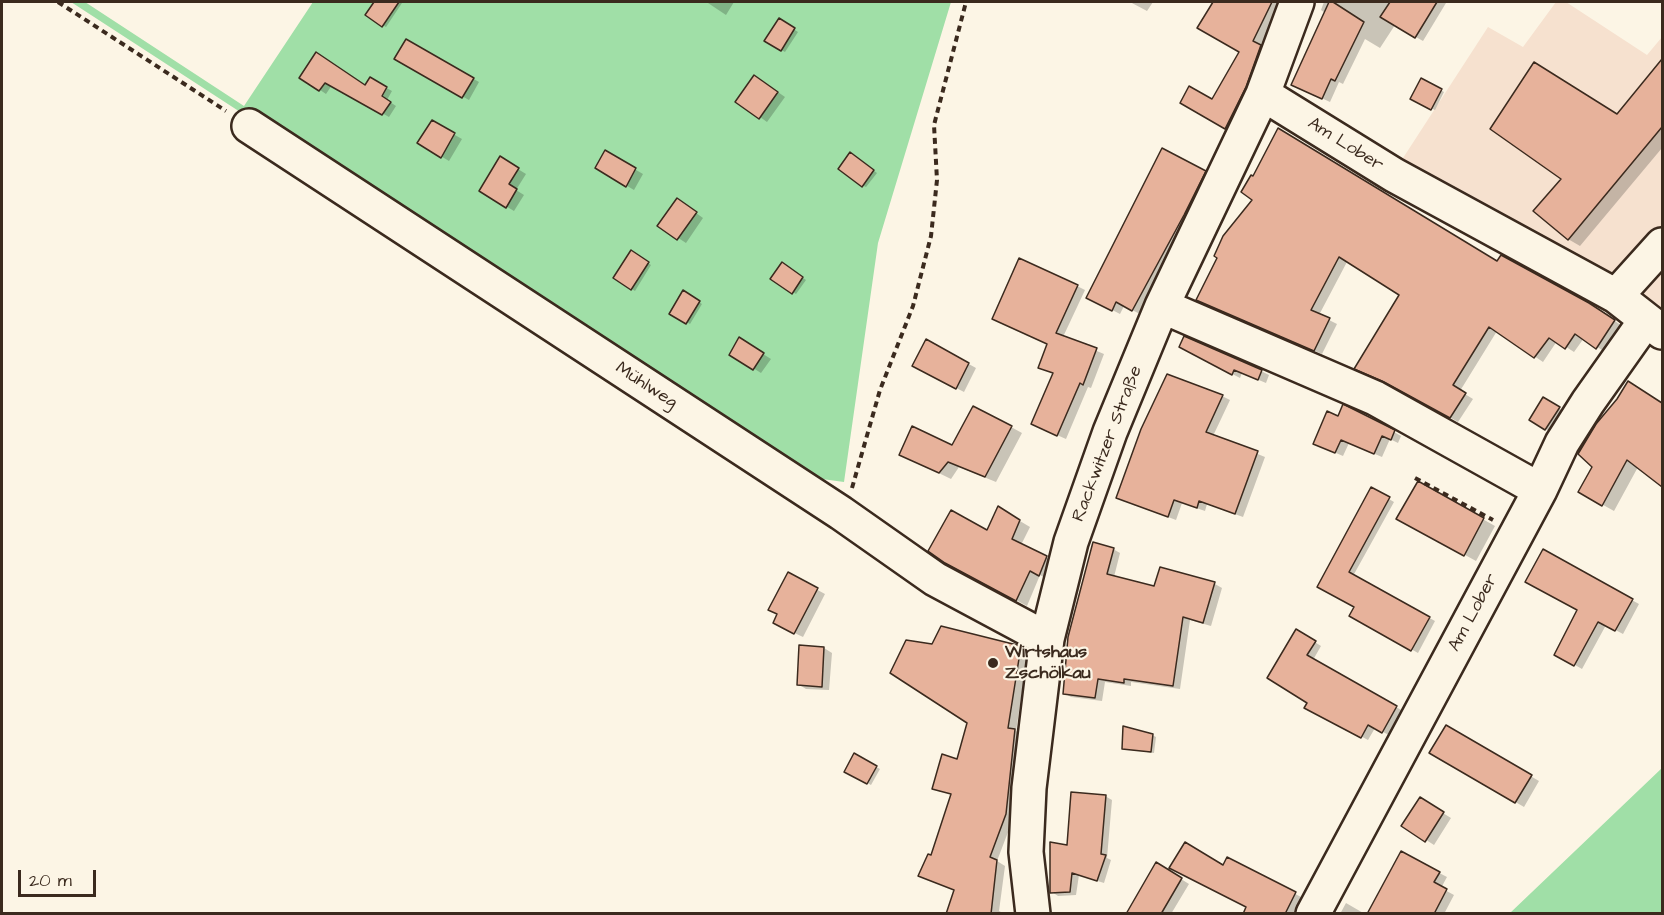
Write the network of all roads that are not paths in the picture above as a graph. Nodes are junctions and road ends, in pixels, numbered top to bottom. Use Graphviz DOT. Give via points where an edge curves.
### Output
graph roads {
  1 [pos="1297,2"];
  2 [pos="1263,94"];
  3 [pos="249,126"];
  4 [pos="1662,245"];
  5 [pos="1616,296"];
  6 [pos="1162,306"];
  7 [pos="1654,326"];
  8 [pos="1540,490"];
  9 [pos="1047,639"];
  10 [pos="1033,914"];
  11 [pos="1313,914"];
  1 -- 2 [label="street, Rackwitzer Straße"];
  2 -- 5 [label="street, Am Lober" via="1394,175"];
  2 -- 6 [label="street, Rackwitzer Straße"];
  3 -- 9 [label="street, Mühlweg" via="841,513 935,579"];
  4 -- 5 [label="street"];
  5 -- 7 [label="street, Am Lober"];
  6 -- 8 [label="street" via="1375,398"];
  6 -- 9 [label="street, Rackwitzer Straße" via="1110,432 1071,542"];
  7 -- 8 [label="street, Am Lober" via="1588,402 1562,443"];
  8 -- 11 [label="street, Am Lober"];
  9 -- 10 [label="street, Rackwitzer Straße" via="1029,788 1026,852"];
}
